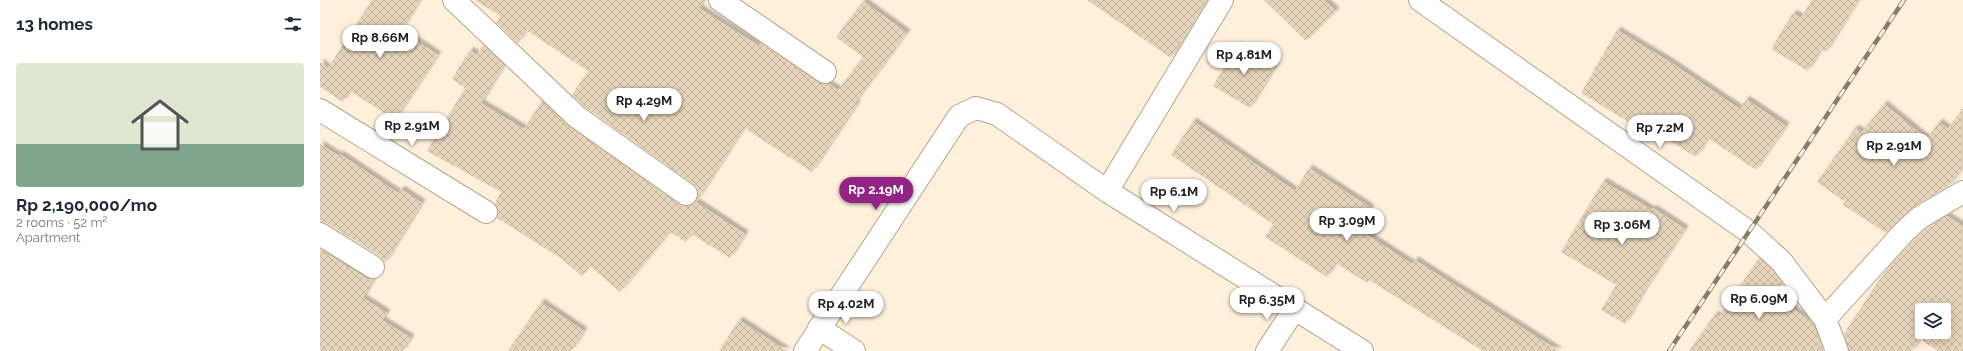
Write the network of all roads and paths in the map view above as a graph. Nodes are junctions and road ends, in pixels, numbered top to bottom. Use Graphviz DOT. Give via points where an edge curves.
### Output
graph roads {
  1 [pos="454,0"];
  2 [pos="720,0"];
  3 [pos="1222,0"];
  4 [pos="1420,0"];
  5 [pos="825,72"];
  6 [pos="320,110"];
  7 [pos="1107,191"];
  8 [pos="1963,192"];
  9 [pos="686,194"];
  10 [pos="486,212"];
  11 [pos="320,234"];
  12 [pos="372,267"];
  13 [pos="1294,310"];
  14 [pos="1825,320"];
  15 [pos="819,328"];
  16 [pos="805,351"];
  17 [pos="854,351"];
  18 [pos="1267,351"];
  19 [pos="1362,351"];
  20 [pos="1837,351"];
  1 -- 9 [label="street" via="577,117"];
  2 -- 5 [label="street"];
  3 -- 7 [label="street"];
  4 -- 14 [label="street" via="1749,232 1781,261"];
  6 -- 10 [label="street"];
  7 -- 13 [label="street"];
  7 -- 15 [label="street" via="997,114 976,108 967,111 959,116"];
  8 -- 14 [label="street" via="1920,218 1904,232"];
  11 -- 12 [label="street"];
  13 -- 18 [label="street"];
  13 -- 19 [label="street"];
  14 -- 20 [label="street"];
  15 -- 16 [label="street"];
  15 -- 17 [label="street"];
}
